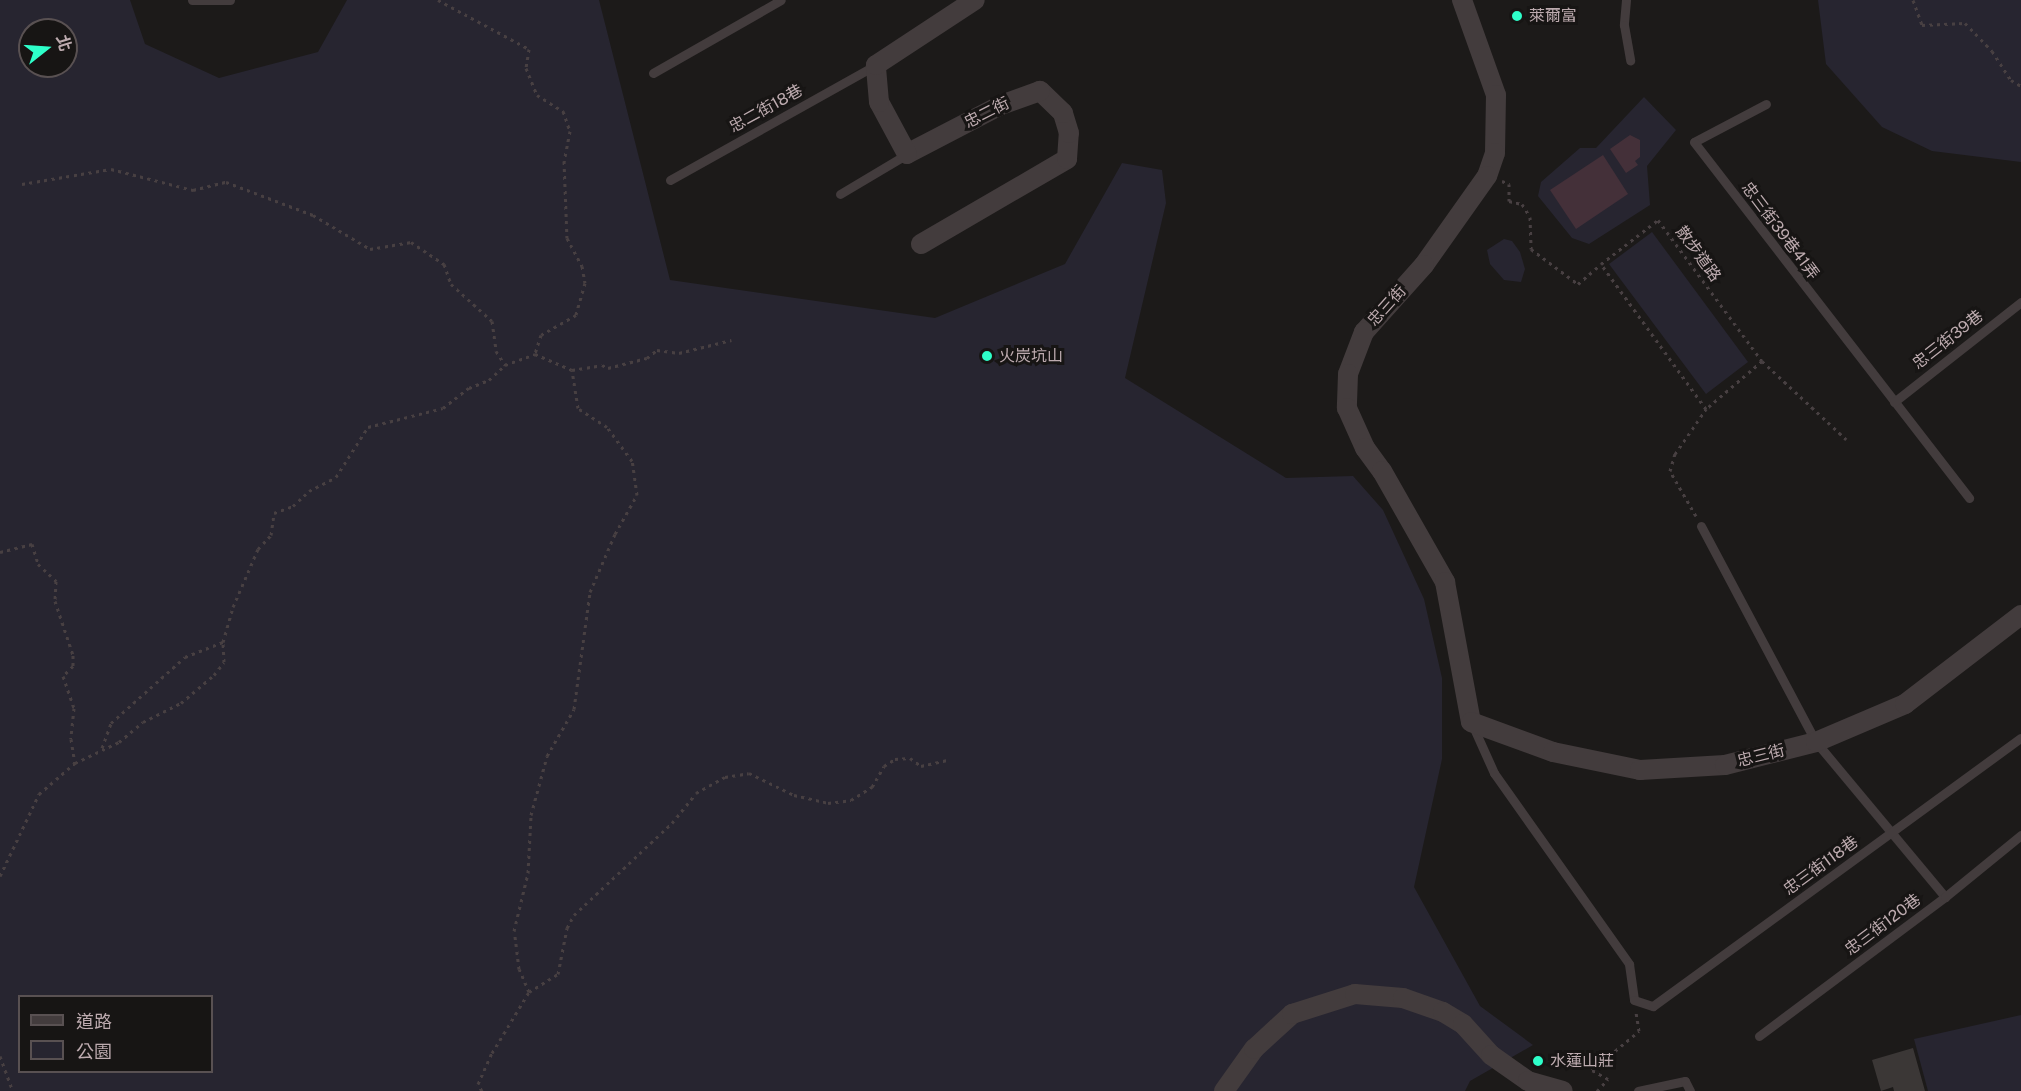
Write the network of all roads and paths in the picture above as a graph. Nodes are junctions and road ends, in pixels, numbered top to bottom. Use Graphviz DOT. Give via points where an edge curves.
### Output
graph roads {
  1 [pos="192,0"];
  2 [pos="230,0"];
  3 [pos="438,0"];
  4 [pos="781,0"];
  5 [pos="975,0"];
  6 [pos="1462,0"];
  7 [pos="1626,0"];
  8 [pos="1913,0"];
  9 [pos="1630,60"];
  10 [pos="876,65"];
  11 [pos="653,73"];
  12 [pos="2021,86"];
  13 [pos="1766,104"];
  14 [pos="907,154"];
  15 [pos="1487,176"];
  16 [pos="670,180"];
  17 [pos="22,184"];
  18 [pos="840,194"];
  19 [pos="921,244"];
  20 [pos="1601,264"];
  21 [pos="2021,302"];
  22 [pos="730,340"];
  23 [pos="535,354"];
  24 [pos="1762,362"];
  25 [pos="505,365"];
  26 [pos="572,370"];
  27 [pos="1894,402"];
  28 [pos="1706,409"];
  29 [pos="1846,439"];
  30 [pos="1969,498"];
  31 [pos="1701,526"];
  32 [pos="0,552"];
  33 [pos="2021,615"];
  34 [pos="223,642"];
  35 [pos="1471,722"];
  36 [pos="2021,738"];
  37 [pos="1816,742"];
  38 [pos="102,748"];
  39 [pos="947,760"];
  40 [pos="75,763"];
  41 [pos="1893,833"];
  42 [pos="2021,835"];
  43 [pos="0,876"];
  44 [pos="1945,897"];
  45 [pos="529,992"];
  46 [pos="1634,1000"];
  47 [pos="1759,1036"];
  48 [pos="0,1056"];
  49 [pos="1526,1086"];
  50 [pos="13,1091"];
  51 [pos="482,1091"];
  52 [pos="1224,1091"];
  53 [pos="1563,1091"];
  54 [pos="1597,1091"];
  55 [pos="1638,1091"];
  56 [pos="1690,1091"];
  1 -- 2 [label="lane"];
  3 -- 23 [label="path" via="529,49 526,68 537,95 563,111 570,131 564,161 567,238 582,266 585,283 576,315 541,334"];
  4 -- 11 [label="lane"];
  5 -- 10 [label="street"];
  6 -- 15 [label="street, 忠三街" via="1496,95 1498,135"];
  7 -- 9 [label="lane" via="1624,25"];
  8 -- 12 [label="path" via="1922,25 1965,23 1992,51 2011,80"];
  10 -- 14 [label="street" via="879,102"];
  10 -- 16 [label="lane, 忠二街18巷"];
  13 -- 27 [label="lane, 忠三街39巷41弄" via="1694,142"];
  14 -- 18 [label="lane"];
  14 -- 19 [label="street, 忠二街" via="1030,92 1040,91 1051,99 1063,114 1069,133 1066,159"];
  15 -- 20 [label="path, 散步道路" via="1509,184 1509,201 1522,204 1530,217 1531,249 1578,284"];
  15 -- 35 [label="street, 忠三街" via="1424,265 1364,332 1348,374 1347,397 1347,408 1365,448 1445,582"];
  17 -- 25 [label="path" via="111,169 193,190 226,182 313,215 370,249 411,242 444,264 452,284 492,321 496,351"];
  20 -- 24 [label="path, 散步道路" via="1658,220"];
  20 -- 28 [label="path"];
  21 -- 27 [label="lane, 忠三街39巷"];
  22 -- 26 [label="path" via="679,353 657,351 647,358 608,368 602,365"];
  23 -- 25 [label="path"];
  23 -- 26 [label="path"];
  24 -- 28 [label="path"];
  24 -- 29 [label="path, 散步道路"];
  25 -- 34 [label="path" via="489,380 469,388 443,408 368,427 336,477 309,491 293,506 274,513 271,535 258,549"];
  26 -- 45 [label="path" via="578,408 607,427 632,461 637,495 590,592 574,709 547,756 531,815 528,873 514,931 519,969"];
  27 -- 30 [label="lane"];
  28 -- 31 [label="path" via="1675,454 1670,471"];
  31 -- 37 [label="lane"];
  32 -- 40 [label="path" via="32,544 38,564 56,581 55,601 73,655 73,666 63,676 74,708"];
  33 -- 37 [label="street, 忠三街" via="1905,704"];
  34 -- 38 [label="path" via="185,657 111,723"];
  34 -- 38 [label="path" via="224,662 214,675 181,703 143,722 119,742"];
  35 -- 37 [label="street, 忠三街" via="1553,752 1640,770 1725,765"];
  35 -- 46 [label="lane, 忠三街" via="1494,773 1629,964"];
  36 -- 41 [label="lane, 忠三街118巷"];
  37 -- 41 [label="lane"];
  38 -- 40 [label="path"];
  39 -- 45 [label="path" via="921,766 910,758 894,759 884,766 872,787 851,800 828,803 794,795 749,773 724,777 696,793 672,823 574,915 567,928 558,974"];
  40 -- 43 [label="path" via="39,794"];
  41 -- 44 [label="lane"];
  41 -- 46 [label="lane, 忠三街118巷" via="1653,1006"];
  42 -- 44 [label="lane, 忠三街120巷"];
  44 -- 47 [label="lane, 忠三街120巷"];
  45 -- 51 [label="path" via="492,1053 478,1084"];
  46 -- 54 [label="path" via="1639,1031 1592,1070 1608,1079"];
  48 -- 50 [label="path"];
  49 -- 52 [label="street" via="1463,1024 1443,1012 1403,998 1355,994 1292,1014 1254,1049"];
  49 -- 53 [label="street"];
  55 -- 56 [label="lane" via="1685,1081"];
}
